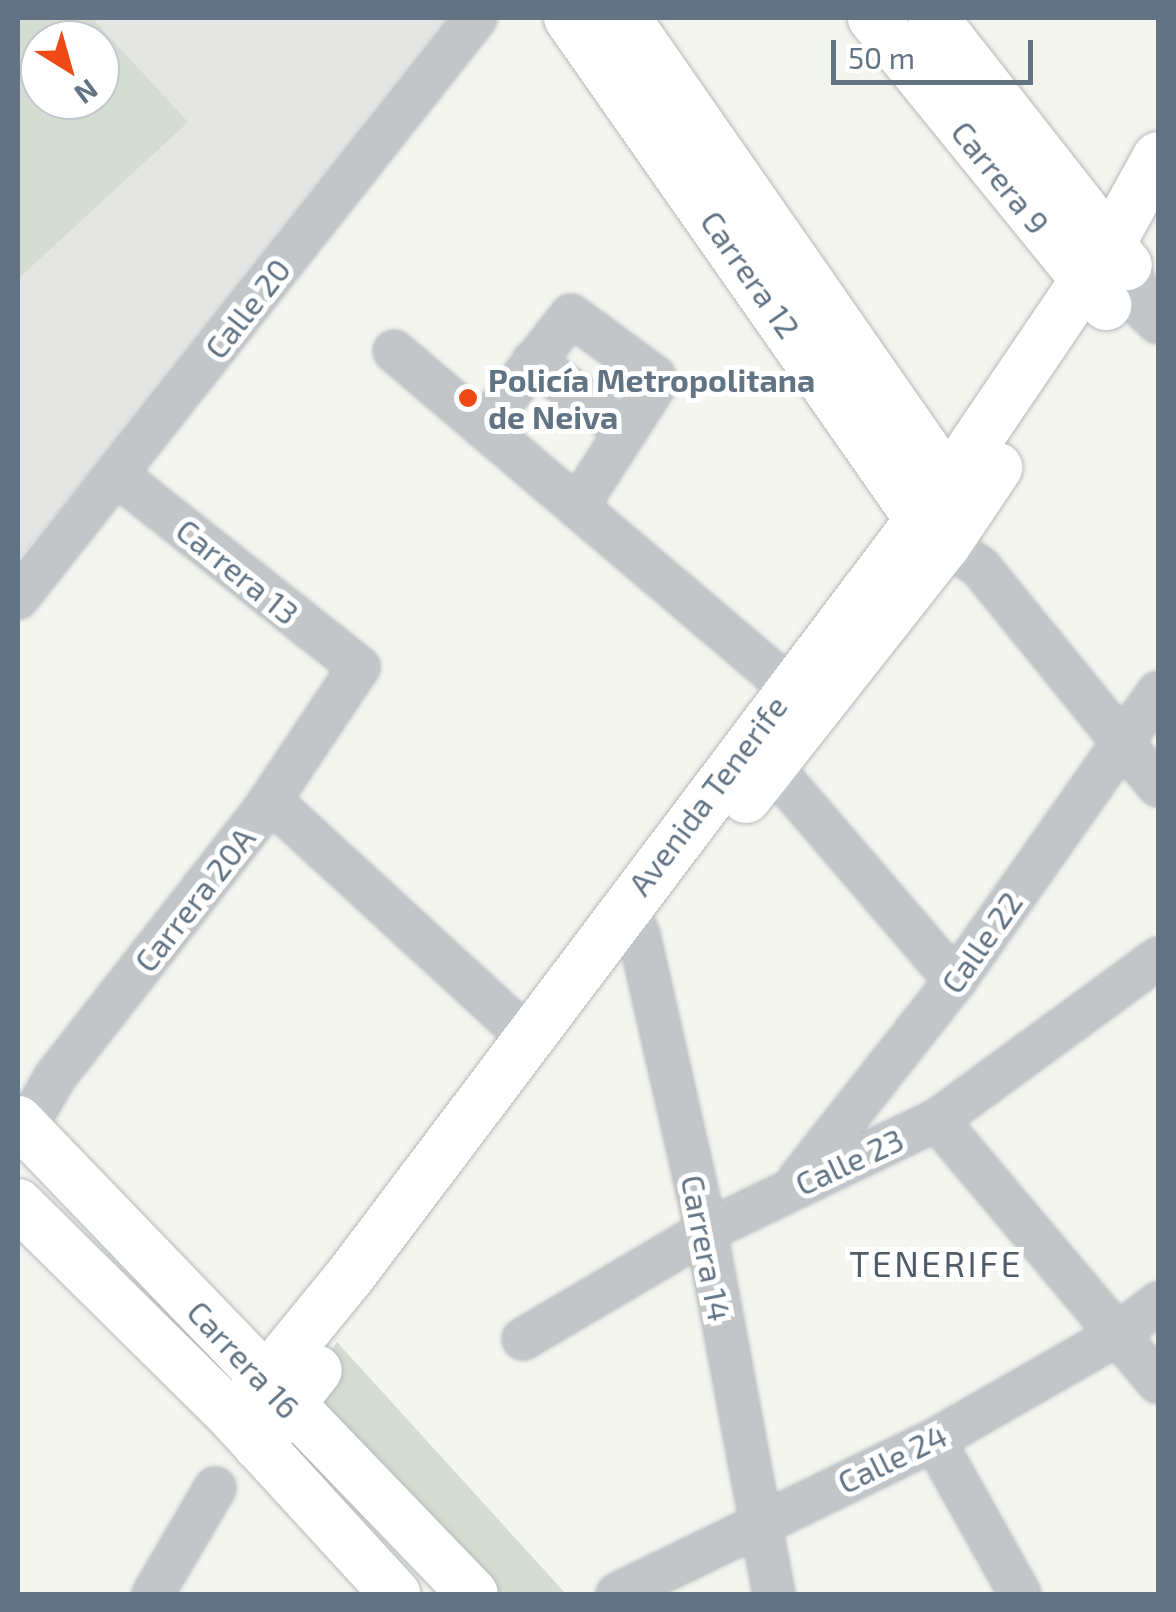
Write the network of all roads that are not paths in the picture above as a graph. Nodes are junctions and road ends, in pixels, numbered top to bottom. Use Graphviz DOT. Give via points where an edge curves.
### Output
graph roads {
  1 [pos="476,18"];
  2 [pos="569,18"];
  3 [pos="625,18"];
  4 [pos="873,18"];
  5 [pos="932,18"];
  6 [pos="1158,156"];
  7 [pos="1158,222"];
  8 [pos="1122,289"];
  9 [pos="394,351"];
  10 [pos="533,361"];
  11 [pos="483,427"];
  12 [pos="624,430"];
  13 [pos="118,475"];
  14 [pos="577,507"];
  15 [pos="953,524"];
  16 [pos="18,598"];
  17 [pos="360,668"];
  18 [pos="788,686"];
  19 [pos="1158,692"];
  20 [pos="1120,740"];
  21 [pos="771,766"];
  22 [pos="1158,786"];
  23 [pos="270,800"];
  24 [pos="633,920"];
  25 [pos="1158,958"];
  26 [pos="956,980"];
  27 [pos="527,1036"];
  28 [pos="937,1120"];
  29 [pos="21,1125"];
  30 [pos="795,1185"];
  31 [pos="18,1204"];
  32 [pos="706,1232"];
  33 [pos="1158,1304"];
  34 [pos="1114,1337"];
  35 [pos="524,1339"];
  36 [pos="1158,1382"];
  37 [pos="262,1413"];
  38 [pos="934,1440"];
  39 [pos="215,1488"];
  40 [pos="758,1520"];
  41 [pos="154,1594"];
  42 [pos="395,1594"];
  43 [pos="472,1594"];
  44 [pos="616,1594"];
  45 [pos="774,1594"];
  46 [pos="1020,1594"];
  1 -- 13 [label="street, Calle 20"];
  2 -- 15 [label="main road, Carrera 12"];
  3 -- 15 [label="main road, Carrera 12"];
  4 -- 8 [label="main road, Carrera 9"];
  5 -- 8 [label="main road, Carrera 9"];
  6 -- 8 [label="main road, Avenida Tenerife"];
  7 -- 8 [label="main road, Avenida Tenerife"];
  8 -- 15 [label="main road, Avenida Tenerife"];
  9 -- 11 [label="street"];
  10 -- 11 [label="street"];
  10 -- 12 [label="street"];
  10 -- 12 [label="street" via="560,324 572,315 585,320 654,377 655,386"];
  11 -- 14 [label="street"];
  12 -- 14 [label="street"];
  13 -- 16 [label="street, Calle 20"];
  13 -- 17 [label="street, Carrera 13"];
  14 -- 18 [label="street"];
  15 -- 18 [label="main road, Avenida Tenerife"];
  15 -- 20 [label="street, Carrera 12"];
  15 -- 21 [label="main road, Avenida Tenerife"];
  17 -- 23 [label="street, Carrera 20A"];
  18 -- 24 [label="main road, Avenida Tenerife"];
  19 -- 20 [label="street, Calle 22"];
  20 -- 22 [label="street, Carrera 12"];
  20 -- 26 [label="street, Calle 22"];
  21 -- 24 [label="main road, Avenida Tenerife"];
  21 -- 26 [label="street"];
  23 -- 27 [label="street"];
  23 -- 29 [label="street, Carrera 20A"];
  24 -- 27 [label="main road, Avenida Tenerife"];
  24 -- 32 [label="street, Carrera 14"];
  24 -- 37 [label="main road, Avenida Tenerife"];
  25 -- 28 [label="street, Calle 23"];
  26 -- 30 [label="street, Calle 22"];
  27 -- 37 [label="main road, Avenida Tenerife"];
  28 -- 30 [label="street, Calle 23"];
  28 -- 34 [label="street"];
  29 -- 37 [label="main road, Carrera 16"];
  30 -- 32 [label="street, Calle 23"];
  31 -- 37 [label="main road, Carrera 16"];
  32 -- 35 [label="street, Calle 23"];
  32 -- 40 [label="street, Carrera 14"];
  33 -- 34 [label="street, Calle 24"];
  34 -- 36 [label="street"];
  34 -- 38 [label="street, Calle 24"];
  37 -- 42 [label="main road, Carrera 16"];
  37 -- 43 [label="main road, Carrera 16"];
  38 -- 40 [label="street, Calle 24"];
  38 -- 46 [label="street"];
  39 -- 41 [label="street"];
  40 -- 44 [label="street, Calle 24"];
  40 -- 45 [label="street, Carrera 14"];
}
